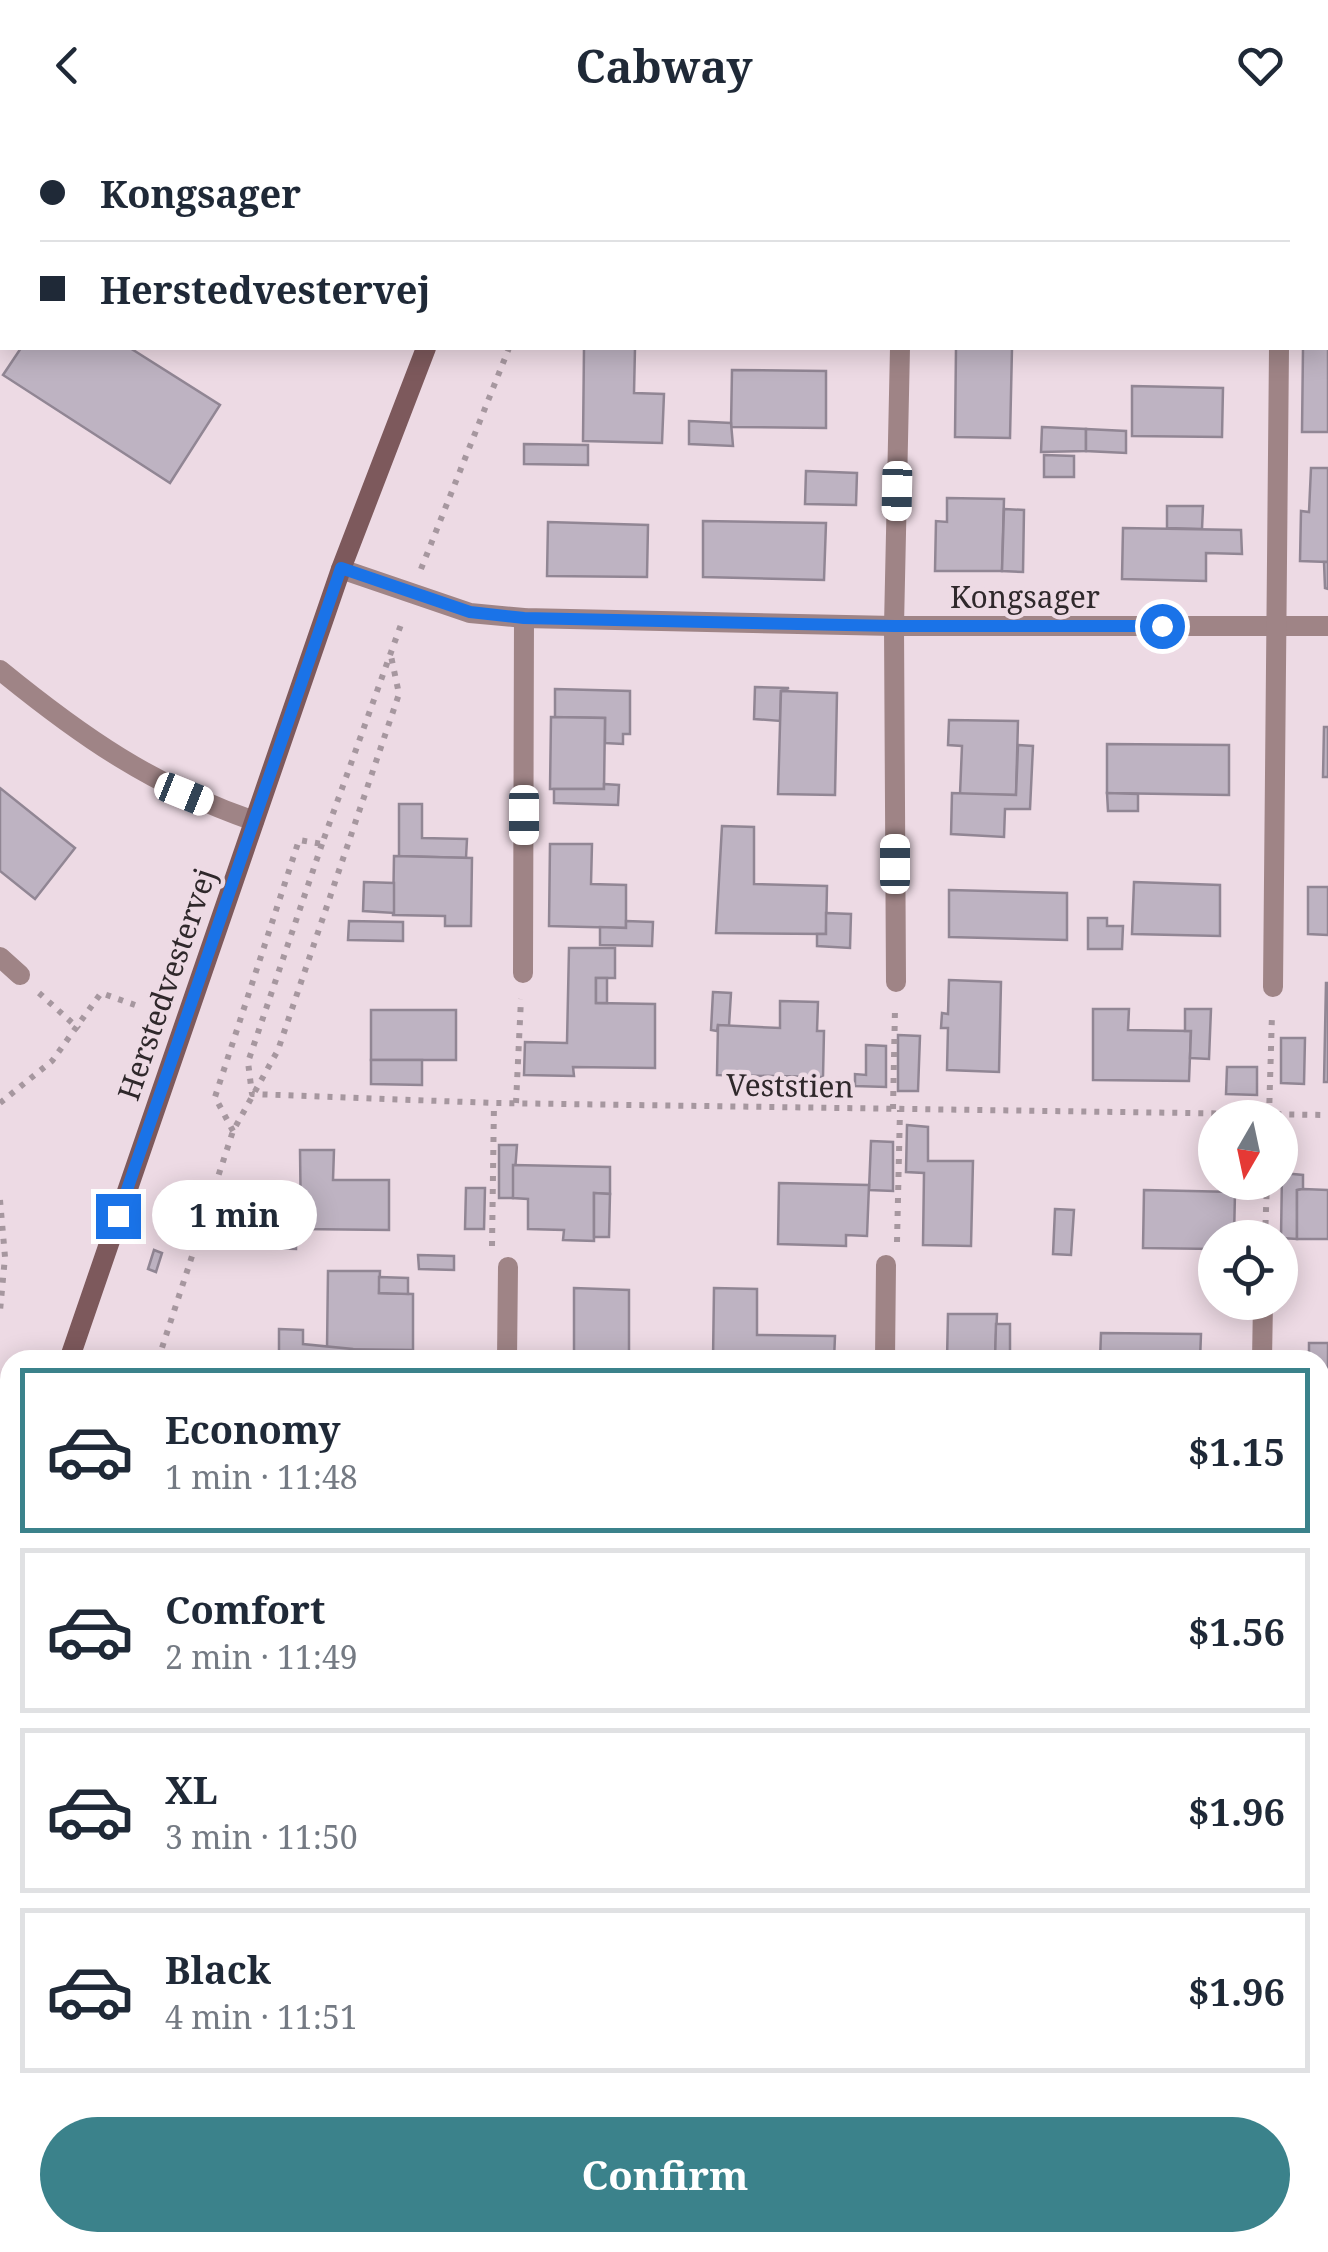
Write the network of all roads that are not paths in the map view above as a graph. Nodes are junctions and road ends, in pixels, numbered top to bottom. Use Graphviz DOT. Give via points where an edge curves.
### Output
graph roads {
  1 [pos="425,350"];
  2 [pos="900,350"];
  3 [pos="1279,350"];
  4 [pos="341,568"];
  5 [pos="524,618"];
  6 [pos="894,626"];
  7 [pos="1276,626"];
  8 [pos="1328,626"];
  9 [pos="0,670"];
  10 [pos="254,821"];
  11 [pos="0,957"];
  12 [pos="523,972"];
  13 [pos="20,974"];
  14 [pos="896,982"];
  15 [pos="1273,987"];
  16 [pos="886,1265"];
  17 [pos="508,1267"];
  18 [pos="1263,1320"];
  19 [pos="72,1350"];
  20 [pos="507,1350"];
  21 [pos="885,1350"];
  22 [pos="1262,1350"];
  1 -- 4 [label="street, Herstedvestervej"];
  2 -- 6 [label="street"];
  3 -- 7 [label="street"];
  4 -- 5 [label="street, Kongsager" via="470,612"];
  4 -- 10 [label="street, Herstedvestervej"];
  5 -- 6 [label="street, Kongsager"];
  5 -- 12 [label="street"];
  6 -- 7 [label="street, Kongsager"];
  6 -- 14 [label="street"];
  7 -- 8 [label="street, Kongsager"];
  7 -- 15 [label="street"];
  9 -- 10 [label="street" via="148,778"];
  10 -- 19 [label="street, Herstedvestervej"];
  11 -- 13 [label="street"];
  16 -- 21 [label="street"];
  17 -- 20 [label="street"];
  18 -- 22 [label="street"];
}
